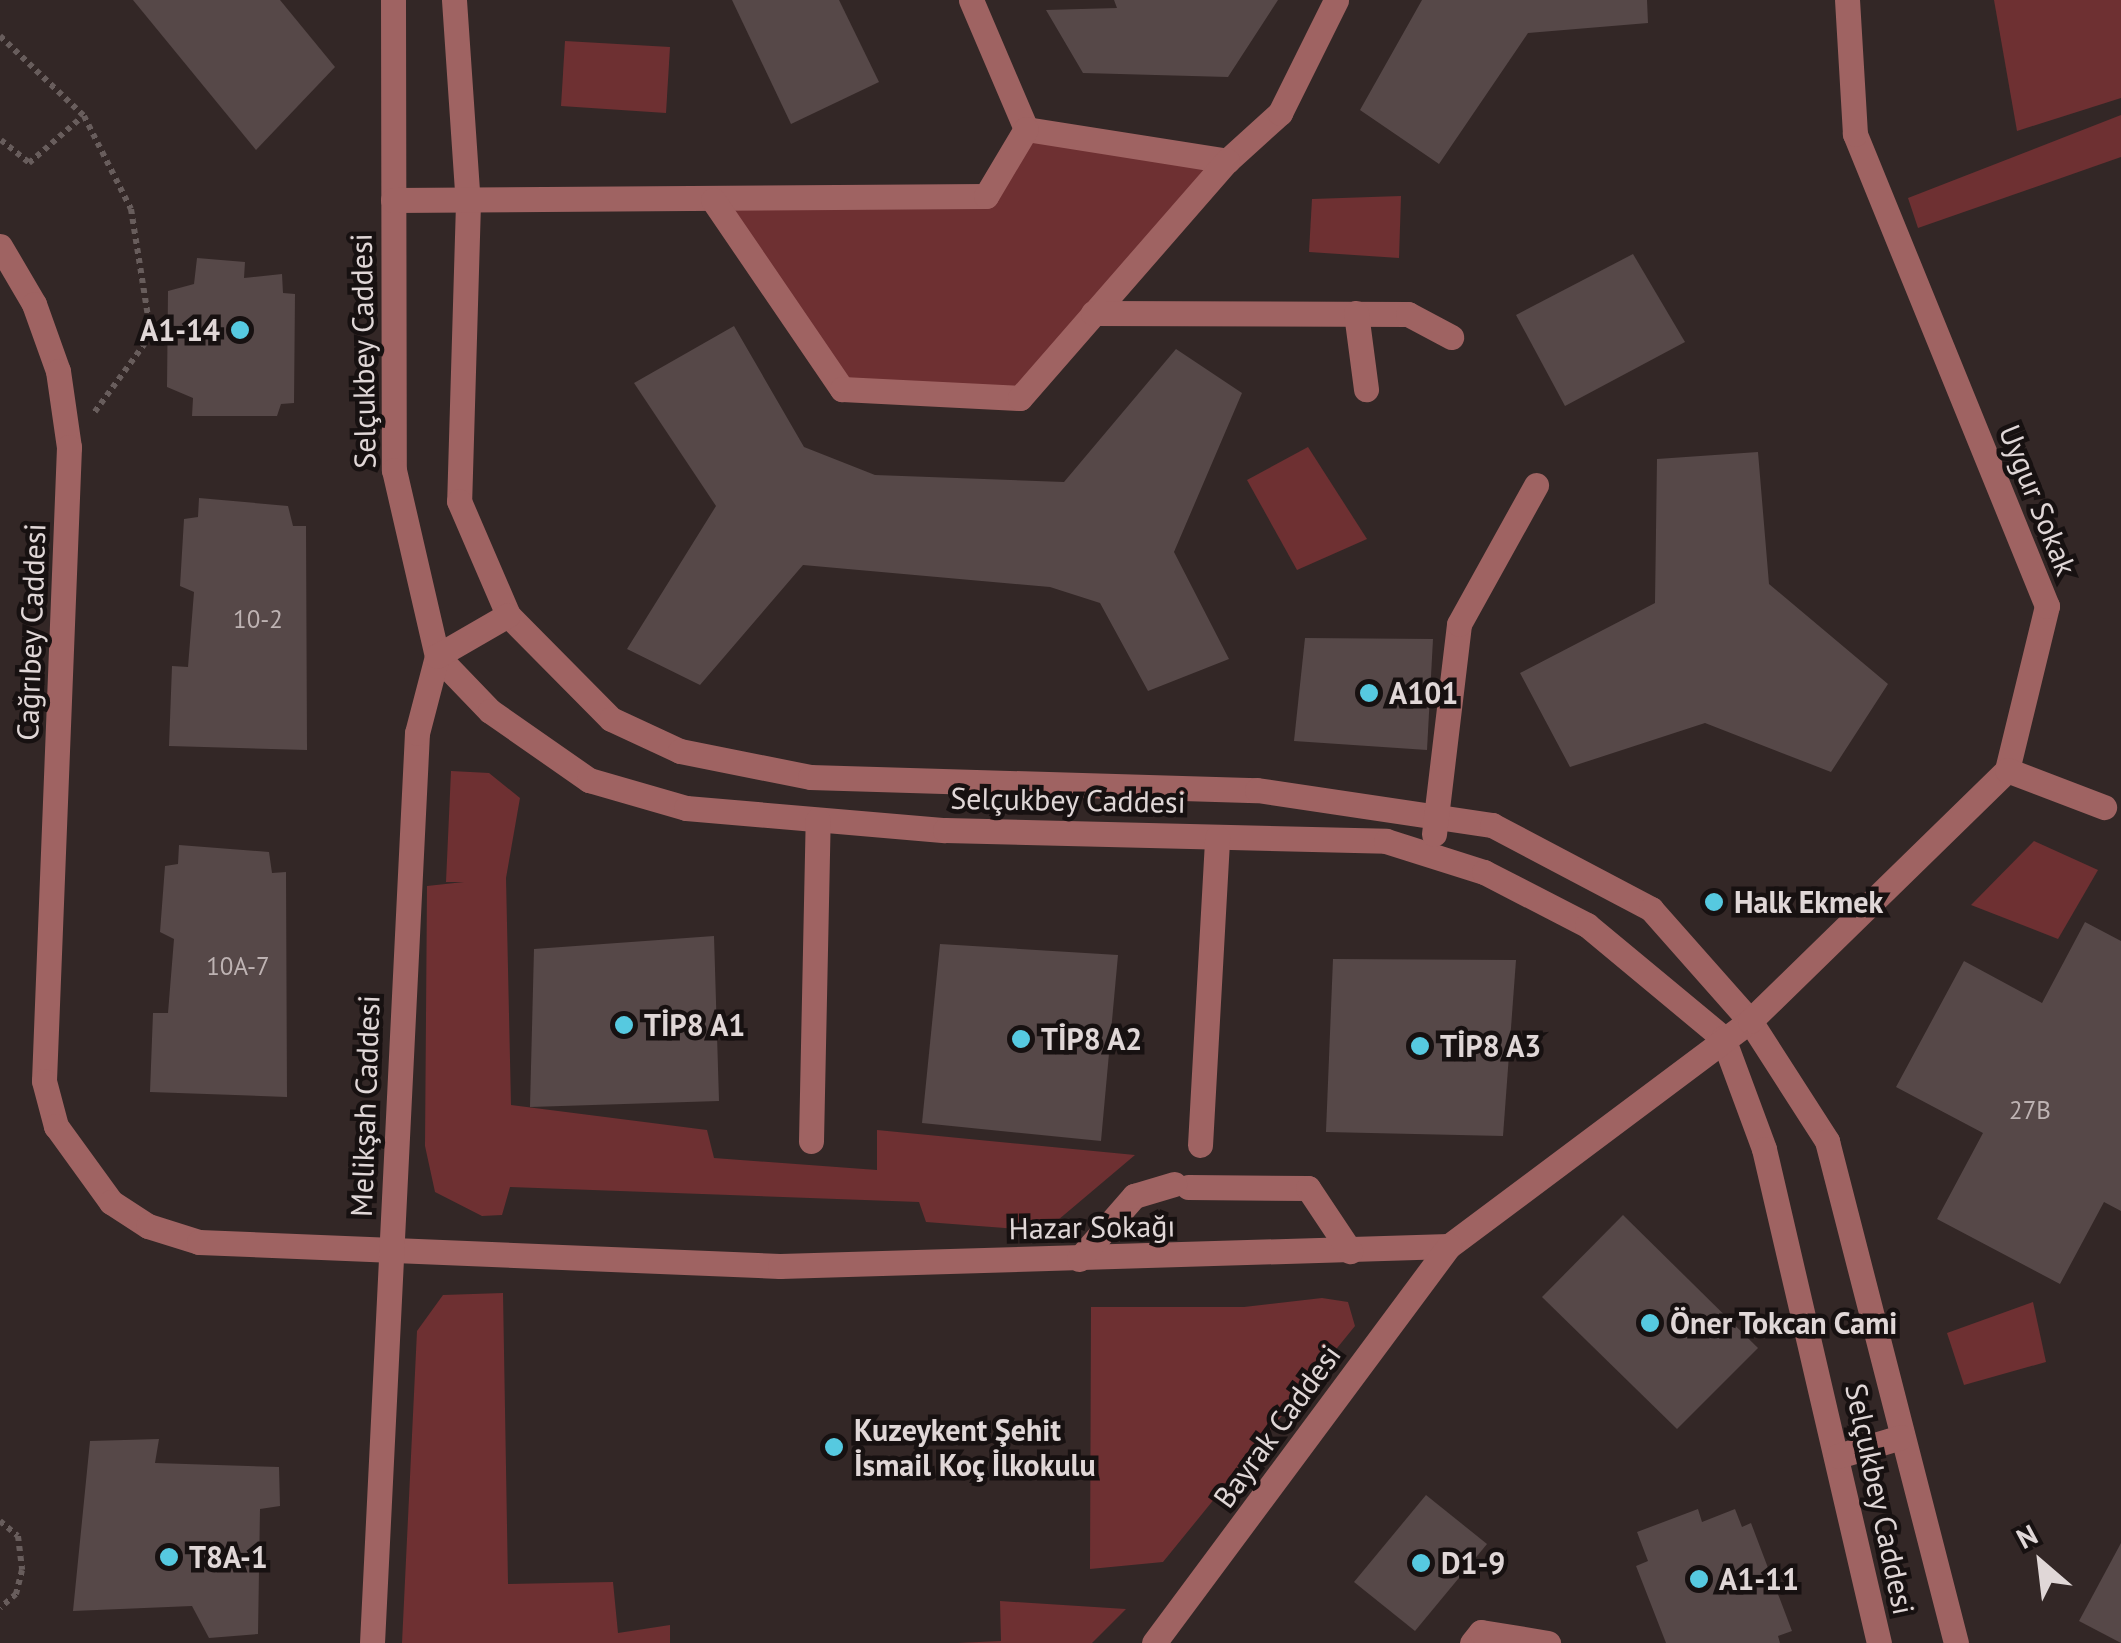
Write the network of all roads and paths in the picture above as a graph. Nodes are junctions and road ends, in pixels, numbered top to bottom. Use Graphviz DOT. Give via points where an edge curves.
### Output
graph roads {
  1 [pos="393,0"];
  2 [pos="454,0"];
  3 [pos="972,0"];
  4 [pos="1336,0"];
  5 [pos="1847,0"];
  6 [pos="0,36"];
  7 [pos="84,116"];
  8 [pos="1026,130"];
  9 [pos="1,140"];
  10 [pos="1227,160"];
  11 [pos="394,200"];
  12 [pos="713,200"];
  13 [pos="468,203"];
  14 [pos="0,246"];
  15 [pos="1093,313"];
  16 [pos="1356,313"];
  17 [pos="1451,338"];
  18 [pos="1366,389"];
  19 [pos="69,447"];
  20 [pos="1536,485"];
  21 [pos="508,615"];
  22 [pos="438,656"];
  23 [pos="2007,770"];
  24 [pos="2104,808"];
  25 [pos="1436,816"];
  26 [pos="818,820"];
  27 [pos="1218,837"];
  28 [pos="1431,855"];
  29 [pos="1750,1021"];
  30 [pos="1723,1038"];
  31 [pos="811,1140"];
  32 [pos="1200,1145"];
  33 [pos="1450,1246"];
  34 [pos="1350,1251"];
  35 [pos="392,1252"];
  36 [pos="1079,1259"];
  37 [pos="1901,1437"];
  38 [pos="1838,1456"];
  39 [pos="0,1521"];
  40 [pos="0,1608"];
  41 [pos="1477,1637"];
  42 [pos="372,1643"];
  43 [pos="1154,1643"];
  44 [pos="1548,1643"];
  45 [pos="1879,1643"];
  46 [pos="1956,1643"];
  1 -- 11 [label="street, Selçukbey Caddesi"];
  2 -- 13 [label="street, Selçukbey Caddesi"];
  3 -- 8 [label="street"];
  4 -- 10 [label="street" via="1280,113"];
  5 -- 23 [label="street, Uygur Sokak" via="1855,134 2047,606"];
  6 -- 7 [label="path"];
  7 -- 9 [label="path" via="29,164"];
  7 -- 19 [label="path" via="131,210 151,336"];
  8 -- 10 [label="street"];
  8 -- 12 [label="street" via="986,196"];
  10 -- 15 [label="street"];
  11 -- 13 [label="street"];
  11 -- 22 [label="street, Selçukbey Caddesi" via="394,470"];
  12 -- 13 [label="street"];
  12 -- 15 [label="street" via="842,390 1020,398"];
  13 -- 21 [label="street, Selçukbey Caddesi" via="459,501"];
  14 -- 19 [label="street, Cağrıbey Caddesi" via="34,304 58,372"];
  15 -- 16 [label="street"];
  16 -- 17 [label="street" via="1408,314"];
  16 -- 18 [label="street"];
  19 -- 35 [label="street, Cağrıbey Caddesi" via="44,1034 44,1081 56,1126 84,1174 148,1226 199,1242"];
  20 -- 25 [label="street" via="1459,624"];
  21 -- 22 [label="street"];
  21 -- 25 [label="street, Selçukbey Caddesi" via="611,718 680,751 810,777 1257,790"];
  22 -- 26 [label="street, Selçukbey Caddesi" via="490,711 590,780 686,808"];
  22 -- 35 [label="street, Melikşah Caddesi" via="417,733"];
  23 -- 24 [label="street"];
  23 -- 29 [label="street"];
  25 -- 28 [label="street"];
  25 -- 29 [label="street, Selçukbey Caddesi" via="1492,825 1651,910"];
  26 -- 27 [label="street, Selçukbey Caddesi"];
  26 -- 31 [label="street"];
  27 -- 28 [label="street, Selçukbey Caddesi" via="1386,840"];
  27 -- 32 [label="street"];
  28 -- 30 [label="street, Selçukbey Caddesi" via="1586,924"];
  29 -- 30 [label="street"];
  29 -- 37 [label="street, Selçukbey Caddesi" via="1828,1140"];
  30 -- 33 [label="street"];
  30 -- 38 [label="street, Selçukbey Caddesi" via="1764,1149"];
  33 -- 34 [label="street, Hazar Sokağı"];
  33 -- 43 [label="street, Bayrak Caddesi"];
  34 -- 36 [label="street, Hazar Sokağı"];
  34 -- 36 [label="street" via="1308,1188 1181,1186 1134,1196"];
  35 -- 36 [label="street, Hazar Sokağı" via="780,1266"];
  35 -- 42 [label="street, Melikşah Caddesi"];
  37 -- 38 [label="street"];
  37 -- 46 [label="street, Selçukbey Caddesi"];
  38 -- 45 [label="street, Selçukbey Caddesi"];
  39 -- 40 [label="path" via="18,1536 22,1570 16,1594"];
  41 -- 44 [label="street"];
}
